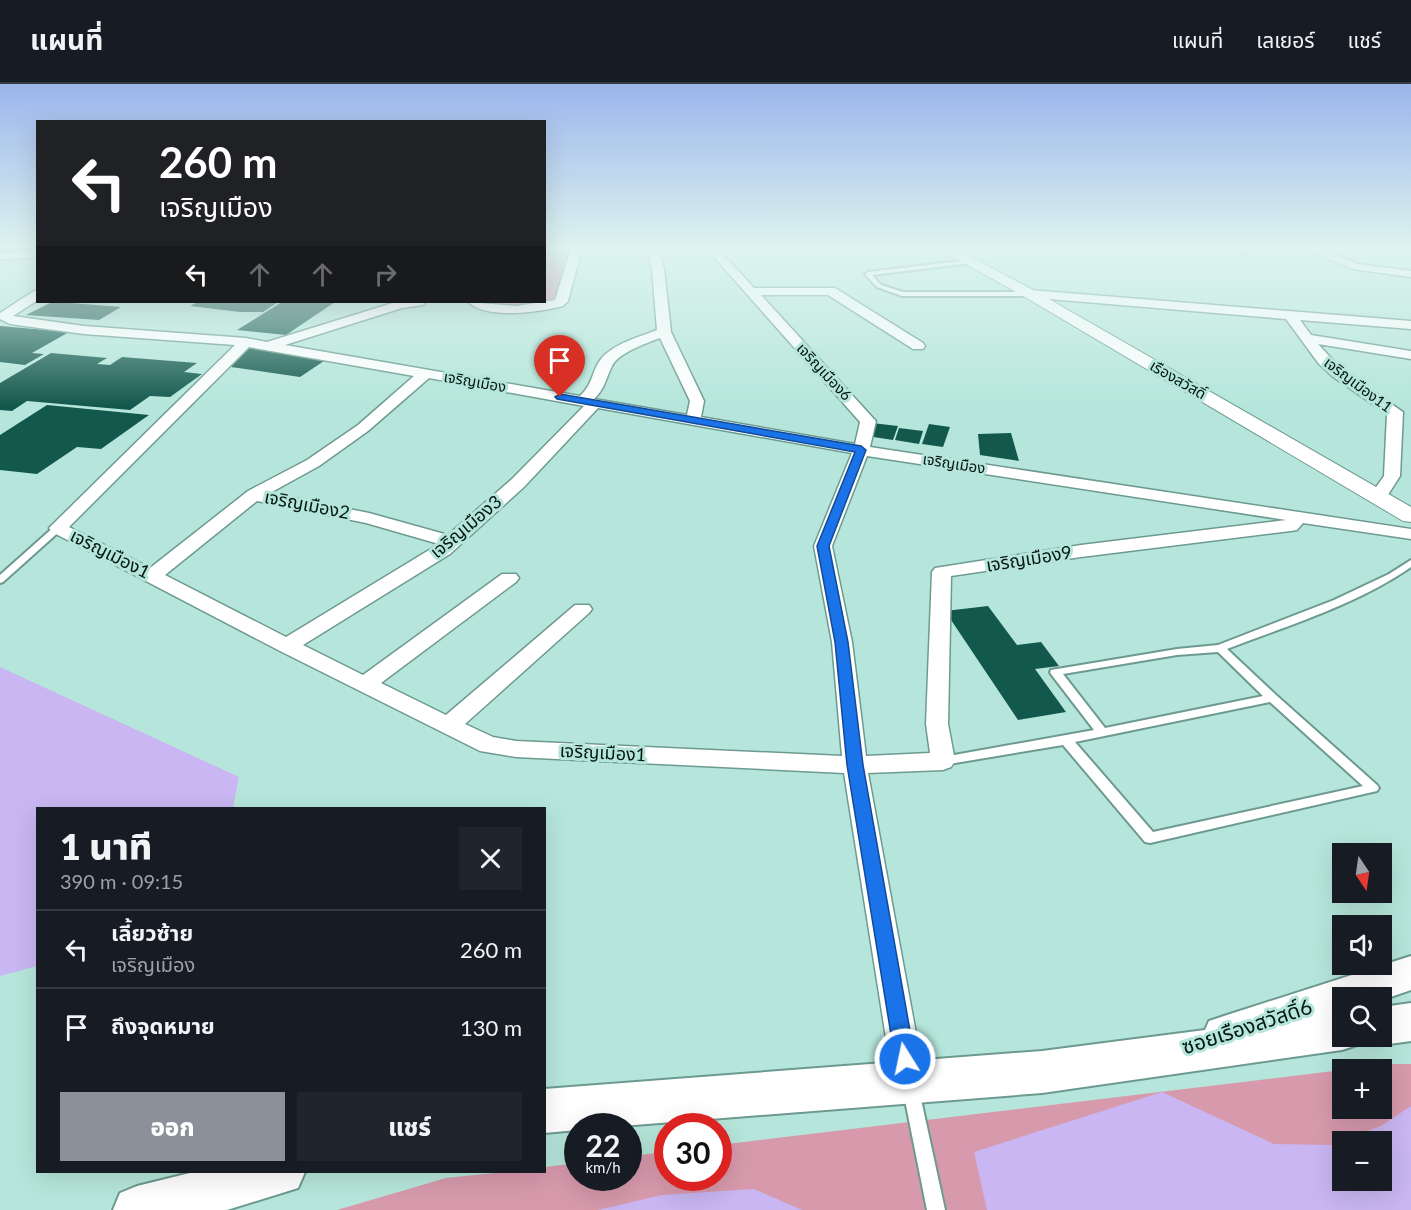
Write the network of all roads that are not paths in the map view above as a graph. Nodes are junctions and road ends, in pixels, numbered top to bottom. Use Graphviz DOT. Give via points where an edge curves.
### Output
graph roads {
  1 [pos="27,301"];
  2 [pos="562,301"];
  3 [pos="661,301"];
  4 [pos="758,301"];
  5 [pos="846,301"];
  6 [pos="1041,301"];
  7 [pos="1111,301"];
  8 [pos="410,303"];
  9 [pos="477,303"];
  10 [pos="1290,315"];
  11 [pos="2,316"];
  12 [pos="1411,325"];
  13 [pos="664,332"];
  14 [pos="1306,338"];
  15 [pos="246,342"];
  16 [pos="267,346"];
  17 [pos="918,346"];
  18 [pos="1411,355"];
  19 [pos="425,374"];
  20 [pos="589,402"];
  21 [pos="1395,411"];
  22 [pos="1411,418"];
  23 [pos="693,420"];
  24 [pos="861,450"];
  25 [pos="255,495"];
  26 [pos="1378,497"];
  27 [pos="1411,516"];
  28 [pos="1298,517"];
  29 [pos="58,528"];
  30 [pos="1411,534"];
  31 [pos="451,542"];
  32 [pos="1411,563"];
  33 [pos="152,576"];
  34 [pos="509,578"];
  35 [pos="0,580"];
  36 [pos="582,609"];
  37 [pos="287,645"];
  38 [pos="1220,648"];
  39 [pos="365,684"];
  40 [pos="1272,698"];
  41 [pos="449,725"];
  42 [pos="1102,733"];
  43 [pos="1066,740"];
  44 [pos="943,761"];
  45 [pos="855,765"];
  46 [pos="1411,973"];
  47 [pos="1411,1022"];
  48 [pos="1392,1025"];
  49 [pos="1332,1032"];
  50 [pos="1151,1059"];
  51 [pos="909,1082"];
  52 [pos="546,1111"];
  53 [pos="278,1173"];
  54 [pos="137,1210"];
  55 [pos="936,1210"];
  1 -- 11 [label="street, เจริญเมือง"];
  2 -- 9 [label="street" via="517,309"];
  3 -- 13 [label="street"];
  4 -- 24 [label="street, เจริญเมือง6" via="868,421"];
  5 -- 17 [label="street"];
  6 -- 26 [label="street, เรืองสวัสดิ์"];
  7 -- 10 [label="street"];
  8 -- 16 [label="street"];
  10 -- 12 [label="street"];
  10 -- 14 [label="street, เจริญเมือง11"];
  11 -- 15 [label="street, เจริญเมือง" via="84,330"];
  13 -- 20 [label="street, เจริญเมือง3" via="611,357"];
  13 -- 23 [label="street" via="697,401"];
  14 -- 18 [label="street"];
  14 -- 21 [label="street, เจริญเมือง11" via="1337,373"];
  15 -- 16 [label="street, เจริญเมือง"];
  15 -- 29 [label="street, เจริญเมือง1"];
  16 -- 19 [label="street, เจริญเมือง"];
  19 -- 20 [label="street, เจริญเมือง"];
  19 -- 25 [label="street" via="363,428 313,463"];
  20 -- 23 [label="street, เจริญเมือง"];
  20 -- 31 [label="street, เจริญเมือง3" via="518,483"];
  21 -- 22 [label="street"];
  21 -- 26 [label="street, เจริญเมือง11" via="1392,476"];
  23 -- 24 [label="street, เจริญเมือง"];
  24 -- 28 [label="street, เจริญเมือง"];
  24 -- 45 [label="street" via="823,546 842,642"];
  25 -- 31 [label="street, เจริญเมือง2" via="369,518"];
  25 -- 33 [label="street, เจริญเมือง2"];
  26 -- 27 [label="street, เรืองสวัสดิ์"];
  28 -- 30 [label="street, เจริญเมือง"];
  28 -- 44 [label="street, เจริญเมือง9" via="1291,526 1081,551 942,573 938,724"];
  29 -- 33 [label="street, เจริญเมือง1"];
  29 -- 35 [label="lane"];
  31 -- 37 [label="street, เจริญเมือง3"];
  32 -- 38 [label="lane" via="1338,602"];
  33 -- 37 [label="street, เจริญเมือง1"];
  34 -- 39 [label="street"];
  36 -- 41 [label="street"];
  37 -- 39 [label="street, เจริญเมือง1"];
  38 -- 40 [label="lane"];
  38 -- 42 [label="lane" via="1055,672"];
  39 -- 41 [label="street, เจริญเมือง1"];
  40 -- 42 [label="lane"];
  40 -- 43 [label="lane" via="1373,788 1150,838"];
  41 -- 45 [label="street, เจริญเมือง1" via="488,745 516,749"];
  42 -- 43 [label="lane"];
  43 -- 44 [label="lane"];
  44 -- 45 [label="street, เจริญเมือง1"];
  45 -- 51 [label="street"];
  46 -- 50 [label="main road, ซอยเรืองสวัสดิ์6"];
  47 -- 48 [label="main road"];
  49 -- 50 [label="main road"];
  50 -- 51 [label="main road"];
  51 -- 52 [label="main road"];
  51 -- 55 [label="lane"];
  53 -- 54 [label="main road"];
}
